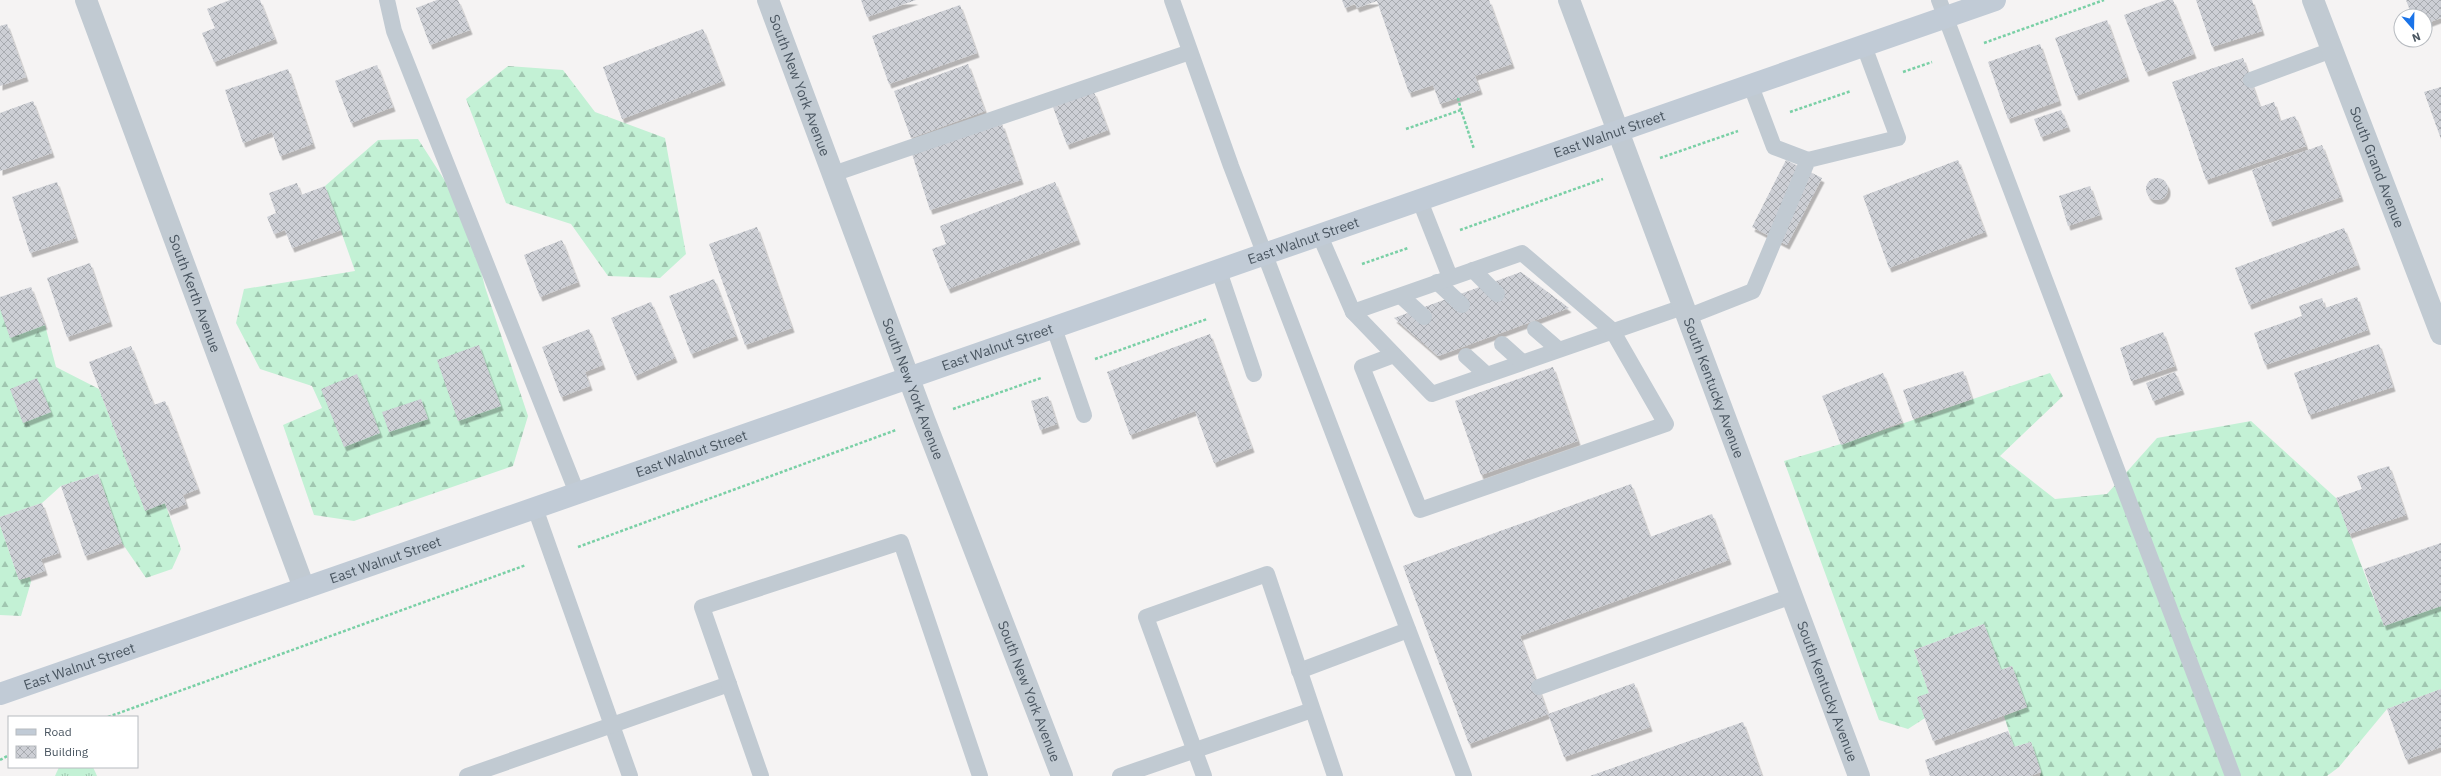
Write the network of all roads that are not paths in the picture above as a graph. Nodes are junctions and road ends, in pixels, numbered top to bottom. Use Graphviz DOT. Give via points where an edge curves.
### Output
graph roads {
  1 [pos="86,0"];
  2 [pos="387,0"];
  3 [pos="768,0"];
  4 [pos="1172,0"];
  5 [pos="1569,0"];
  6 [pos="1995,0"];
  7 [pos="2313,0"];
  8 [pos="1942,9"];
  9 [pos="1864,46"];
  10 [pos="2332,50"];
  11 [pos="1190,52"];
  12 [pos="2251,80"];
  13 [pos="1751,86"];
  14 [pos="1618,132"];
  15 [pos="1808,160"];
  16 [pos="833,174"];
  17 [pos="1420,201"];
  18 [pos="1320,236"];
  19 [pos="1266,255"];
  20 [pos="1472,270"];
  21 [pos="1219,271"];
  22 [pos="1443,280"];
  23 [pos="1497,294"];
  24 [pos="1401,296"];
  25 [pos="1462,305"];
  26 [pos="1353,312"];
  27 [pos="1685,312"];
  28 [pos="1424,317"];
  29 [pos="1054,328"];
  30 [pos="1535,329"];
  31 [pos="1612,330"];
  32 [pos="2441,334"];
  33 [pos="1502,344"];
  34 [pos="1558,349"];
  35 [pos="1394,355"];
  36 [pos="1466,356"];
  37 [pos="1521,362"];
  38 [pos="1254,374"];
  39 [pos="1487,375"];
  40 [pos="910,378"];
  41 [pos="1084,415"];
  42 [pos="577,494"];
  43 [pos="535,508"];
  44 [pos="304,588"];
  45 [pos="1792,596"];
  46 [pos="1408,630"];
  47 [pos="1299,671"];
  48 [pos="729,684"];
  49 [pos="1539,687"];
  50 [pos="0,694"];
  51 [pos="1312,710"];
  52 [pos="611,724"];
  53 [pos="1195,750"];
  54 [pos="467,776"];
  55 [pos="630,776"];
  56 [pos="761,776"];
  57 [pos="980,776"];
  58 [pos="1062,776"];
  59 [pos="1120,776"];
  60 [pos="1204,776"];
  61 [pos="1335,776"];
  62 [pos="1464,776"];
  63 [pos="1859,776"];
  64 [pos="2233,776"];
  1 -- 44 [label="street, South Kerth Avenue"];
  2 -- 42 [label="lane" via="394,31"];
  3 -- 16 [label="street, South New York Avenue"];
  4 -- 11 [label="lane"];
  5 -- 14 [label="street, South Kentucky Avenue"];
  6 -- 8 [label="main road, East Walnut Street"];
  7 -- 10 [label="street, South Grand Avenue"];
  8 -- 9 [label="main road, East Walnut Street"];
  8 -- 64 [label="lane"];
  9 -- 13 [label="main road, East Walnut Street"];
  9 -- 15 [label="lane" via="1898,138"];
  10 -- 12 [label="lane"];
  10 -- 32 [label="street, South Grand Avenue"];
  11 -- 16 [label="lane"];
  11 -- 19 [label="lane"];
  13 -- 14 [label="main road, East Walnut Street"];
  13 -- 15 [label="lane" via="1774,147"];
  14 -- 17 [label="main road, East Walnut Street"];
  14 -- 27 [label="street, South Kentucky Avenue"];
  15 -- 27 [label="lane" via="1753,292"];
  16 -- 40 [label="street, South New York Avenue"];
  17 -- 18 [label="main road, East Walnut Street"];
  17 -- 22 [label="lane" via="1434,239"];
  18 -- 19 [label="main road, East Walnut Street"];
  18 -- 26 [label="lane"];
  19 -- 21 [label="main road, East Walnut Street"];
  19 -- 46 [label="lane"];
  20 -- 22 [label="lane"];
  20 -- 23 [label="lane"];
  20 -- 31 [label="lane" via="1522,253"];
  21 -- 29 [label="main road, East Walnut Street"];
  21 -- 38 [label="lane"];
  22 -- 24 [label="lane"];
  22 -- 25 [label="lane"];
  24 -- 26 [label="lane"];
  24 -- 28 [label="lane"];
  26 -- 35 [label="lane"];
  27 -- 31 [label="lane"];
  27 -- 45 [label="street, South Kentucky Avenue"];
  29 -- 40 [label="main road, East Walnut Street"];
  29 -- 41 [label="lane"];
  30 -- 34 [label="lane"];
  31 -- 34 [label="lane"];
  31 -- 35 [label="lane" via="1666,424 1420,510 1362,367"];
  33 -- 37 [label="lane"];
  34 -- 37 [label="lane"];
  35 -- 39 [label="lane" via="1432,394"];
  36 -- 39 [label="lane"];
  37 -- 39 [label="lane"];
  40 -- 42 [label="main road, East Walnut Street"];
  40 -- 58 [label="street, South New York Avenue"];
  42 -- 43 [label="main road, East Walnut Street"];
  43 -- 44 [label="main road, East Walnut Street"];
  43 -- 52 [label="lane"];
  44 -- 50 [label="main road, East Walnut Street"];
  45 -- 49 [label="lane"];
  45 -- 63 [label="street, South Kentucky Avenue"];
  46 -- 47 [label="lane"];
  46 -- 62 [label="lane"];
  47 -- 51 [label="lane"];
  47 -- 53 [label="lane" via="1267,574 1146,617"];
  48 -- 52 [label="lane"];
  48 -- 56 [label="lane"];
  48 -- 57 [label="lane" via="702,607 900,542"];
  51 -- 53 [label="lane"];
  51 -- 61 [label="lane"];
  52 -- 54 [label="lane"];
  52 -- 55 [label="lane"];
  53 -- 59 [label="lane"];
  53 -- 60 [label="lane"];
}
